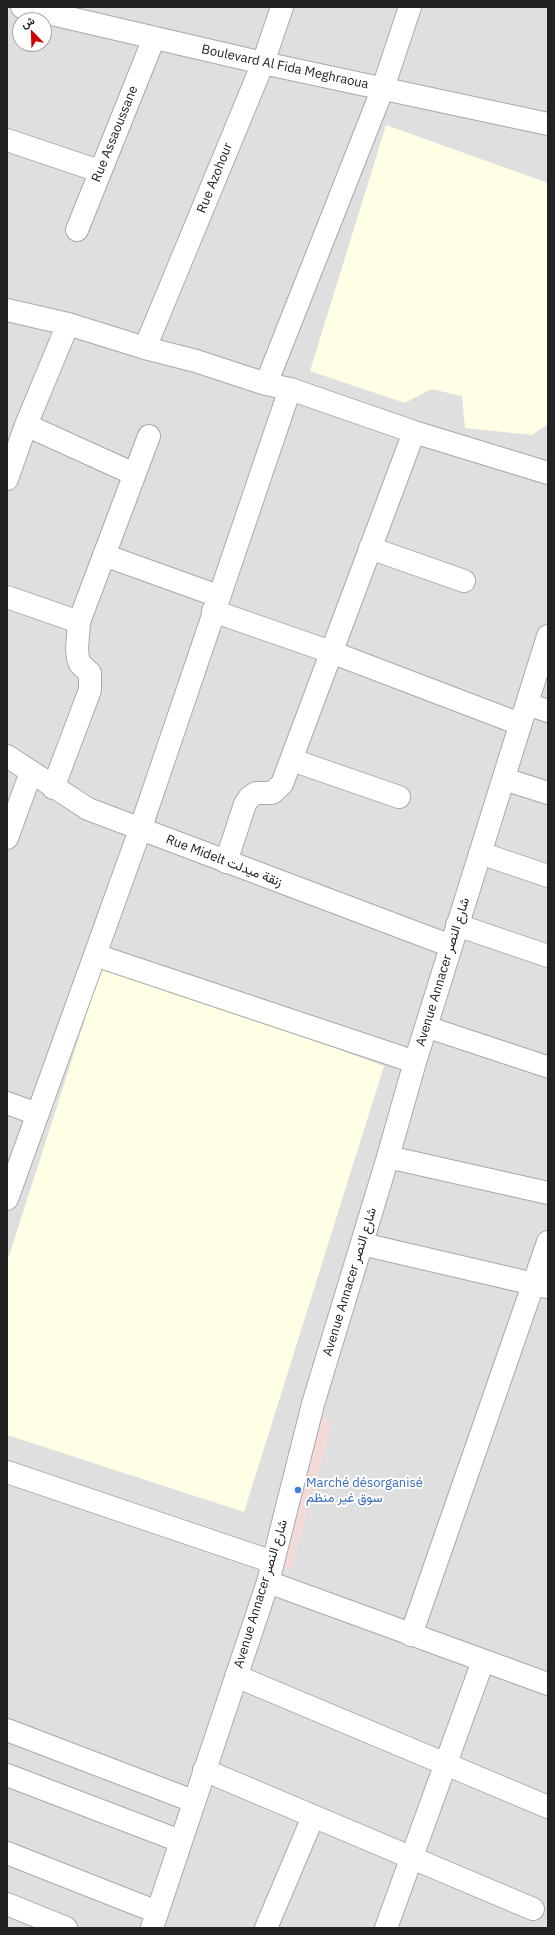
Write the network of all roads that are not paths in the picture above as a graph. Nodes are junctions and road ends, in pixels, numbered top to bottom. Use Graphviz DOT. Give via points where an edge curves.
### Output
graph roads {
  1 [pos="22,7"];
  2 [pos="282,7"];
  3 [pos="410,7"];
  4 [pos="154,38"];
  5 [pos="262,63"];
  6 [pos="383,88"];
  7 [pos="548,124"];
  8 [pos="7,140"];
  9 [pos="99,171"];
  10 [pos="77,230"];
  11 [pos="7,310"];
  12 [pos="68,324"];
  13 [pos="145,348"];
  14 [pos="266,384"];
  15 [pos="290,389"];
  16 [pos="26,425"];
  17 [pos="414,432"];
  18 [pos="149,436"];
  19 [pos="548,473"];
  20 [pos="134,474"];
  21 [pos="7,480"];
  22 [pos="370,548"];
  23 [pos="104,555"];
  24 [pos="464,581"];
  25 [pos="7,597"];
  26 [pos="216,604"];
  27 [pos="79,622"];
  28 [pos="548,636"];
  29 [pos="331,652"];
  30 [pos="527,704"];
  31 [pos="548,711"];
  32 [pos="520,724"];
  33 [pos="7,756"];
  34 [pos="292,760"];
  35 [pos="31,772"];
  36 [pos="504,778"];
  37 [pos="53,788"];
  38 [pos="548,793"];
  39 [pos="400,797"];
  40 [pos="140,830"];
  41 [pos="7,838"];
  42 [pos="480,853"];
  43 [pos="226,862"];
  44 [pos="548,876"];
  45 [pos="458,925"];
  46 [pos="451,946"];
  47 [pos="95,955"];
  48 [pos="548,956"];
  49 [pos="427,1027"];
  50 [pos="415,1062"];
  51 [pos="548,1067"];
  52 [pos="7,1103"];
  53 [pos="37,1114"];
  54 [pos="388,1157"];
  55 [pos="548,1193"];
  56 [pos="7,1199"];
  57 [pos="548,1242"];
  58 [pos="362,1244"];
  59 [pos="541,1285"];
  60 [pos="7,1472"];
  61 [pos="271,1572"];
  62 [pos="411,1635"];
  63 [pos="482,1661"];
  64 [pos="236,1676"];
  65 [pos="548,1684"];
  66 [pos="7,1730"];
  67 [pos="446,1764"];
  68 [pos="204,1770"];
  69 [pos="7,1775"];
  70 [pos="193,1801"];
  71 [pos="548,1807"];
  72 [pos="313,1817"];
  73 [pos="180,1842"];
  74 [pos="7,1853"];
  75 [pos="412,1858"];
  76 [pos="7,1904"];
  77 [pos="533,1909"];
  78 [pos="154,1920"];
  79 [pos="66,1928"];
  80 [pos="266,1928"];
  81 [pos="386,1928"];
  1 -- 4 [label="street, Boulevard Al Fida Meghraoua"];
  2 -- 5 [label="street, Rue Azohour"];
  3 -- 6 [label="street"];
  4 -- 5 [label="street, Boulevard Al Fida Meghraoua"];
  4 -- 9 [label="street, Rue Assaoussane"];
  5 -- 6 [label="street, Boulevard Al Fida Meghraoua"];
  5 -- 13 [label="street, Rue Azohour"];
  6 -- 7 [label="street, Boulevard Al Fida Meghraoua"];
  6 -- 14 [label="street"];
  8 -- 9 [label="street"];
  9 -- 10 [label="street, Rue Assaoussane"];
  11 -- 12 [label="street"];
  12 -- 13 [label="street"];
  12 -- 16 [label="street"];
  13 -- 14 [label="street" via="196,361"];
  14 -- 15 [label="street"];
  15 -- 17 [label="street"];
  15 -- 26 [label="street"];
  16 -- 20 [label="street"];
  16 -- 21 [label="street"];
  17 -- 19 [label="street"];
  17 -- 22 [label="street"];
  18 -- 20 [label="street"];
  20 -- 23 [label="street"];
  22 -- 24 [label="street"];
  22 -- 29 [label="street"];
  23 -- 26 [label="street"];
  23 -- 27 [label="street"];
  25 -- 27 [label="street"];
  26 -- 29 [label="street"];
  26 -- 40 [label="street"];
  27 -- 37 [label="street" via="78,658 80,664 90,673 90,690"];
  28 -- 30 [label="street, Avenue Annacer شارع النصر"];
  29 -- 32 [label="street"];
  29 -- 34 [label="street"];
  30 -- 31 [label="street"];
  30 -- 32 [label="street, Avenue Annacer شارع النصر"];
  32 -- 36 [label="street, Avenue Annacer شارع النصر"];
  33 -- 35 [label="street, Rue Midelt زنقة ميدلت"];
  34 -- 39 [label="street"];
  34 -- 43 [label="street" via="282,784 276,791 256,793 245,804"];
  35 -- 37 [label="street, Rue Midelt زنقة ميدلت"];
  35 -- 41 [label="street"];
  36 -- 38 [label="street"];
  36 -- 42 [label="street, Avenue Annacer شارع النصر"];
  37 -- 40 [label="street, Rue Midelt زنقة ميدلت" via="88,809"];
  40 -- 43 [label="street, Rue Midelt زنقة ميدلت"];
  40 -- 47 [label="street"];
  42 -- 44 [label="street"];
  42 -- 45 [label="street, Avenue Annacer شارع النصر"];
  43 -- 46 [label="street, Rue Midelt زنقة ميدلت"];
  45 -- 46 [label="street, Avenue Annacer شارع النصر"];
  45 -- 48 [label="street"];
  46 -- 49 [label="street, Avenue Annacer شارع النصر"];
  47 -- 50 [label="street"];
  47 -- 53 [label="street"];
  49 -- 50 [label="street, Avenue Annacer شارع النصر"];
  49 -- 51 [label="street"];
  50 -- 54 [label="street, Avenue Annacer شارع النصر"];
  52 -- 53 [label="street"];
  53 -- 56 [label="street"];
  54 -- 55 [label="street"];
  54 -- 58 [label="street, Avenue Annacer شارع النصر"];
  57 -- 59 [label="street"];
  58 -- 59 [label="street"];
  58 -- 61 [label="street, Avenue Annacer شارع النصر" via="313,1404"];
  59 -- 62 [label="street"];
  60 -- 61 [label="street"];
  61 -- 62 [label="street"];
  61 -- 64 [label="street, Avenue Annacer شارع النصر"];
  62 -- 63 [label="street"];
  63 -- 65 [label="street"];
  63 -- 67 [label="street"];
  64 -- 67 [label="street"];
  64 -- 68 [label="street, Avenue Annacer شارع النصر"];
  66 -- 70 [label="street"];
  67 -- 71 [label="street"];
  67 -- 75 [label="street"];
  68 -- 70 [label="street, Avenue Annacer شارع النصر"];
  68 -- 72 [label="street"];
  69 -- 73 [label="street"];
  70 -- 73 [label="street, Avenue Annacer شارع النصر"];
  72 -- 75 [label="street"];
  72 -- 80 [label="street"];
  73 -- 78 [label="street, Avenue Annacer شارع النصر"];
  74 -- 78 [label="street"];
  75 -- 77 [label="street"];
  75 -- 81 [label="street"];
  76 -- 79 [label="street"];
}
